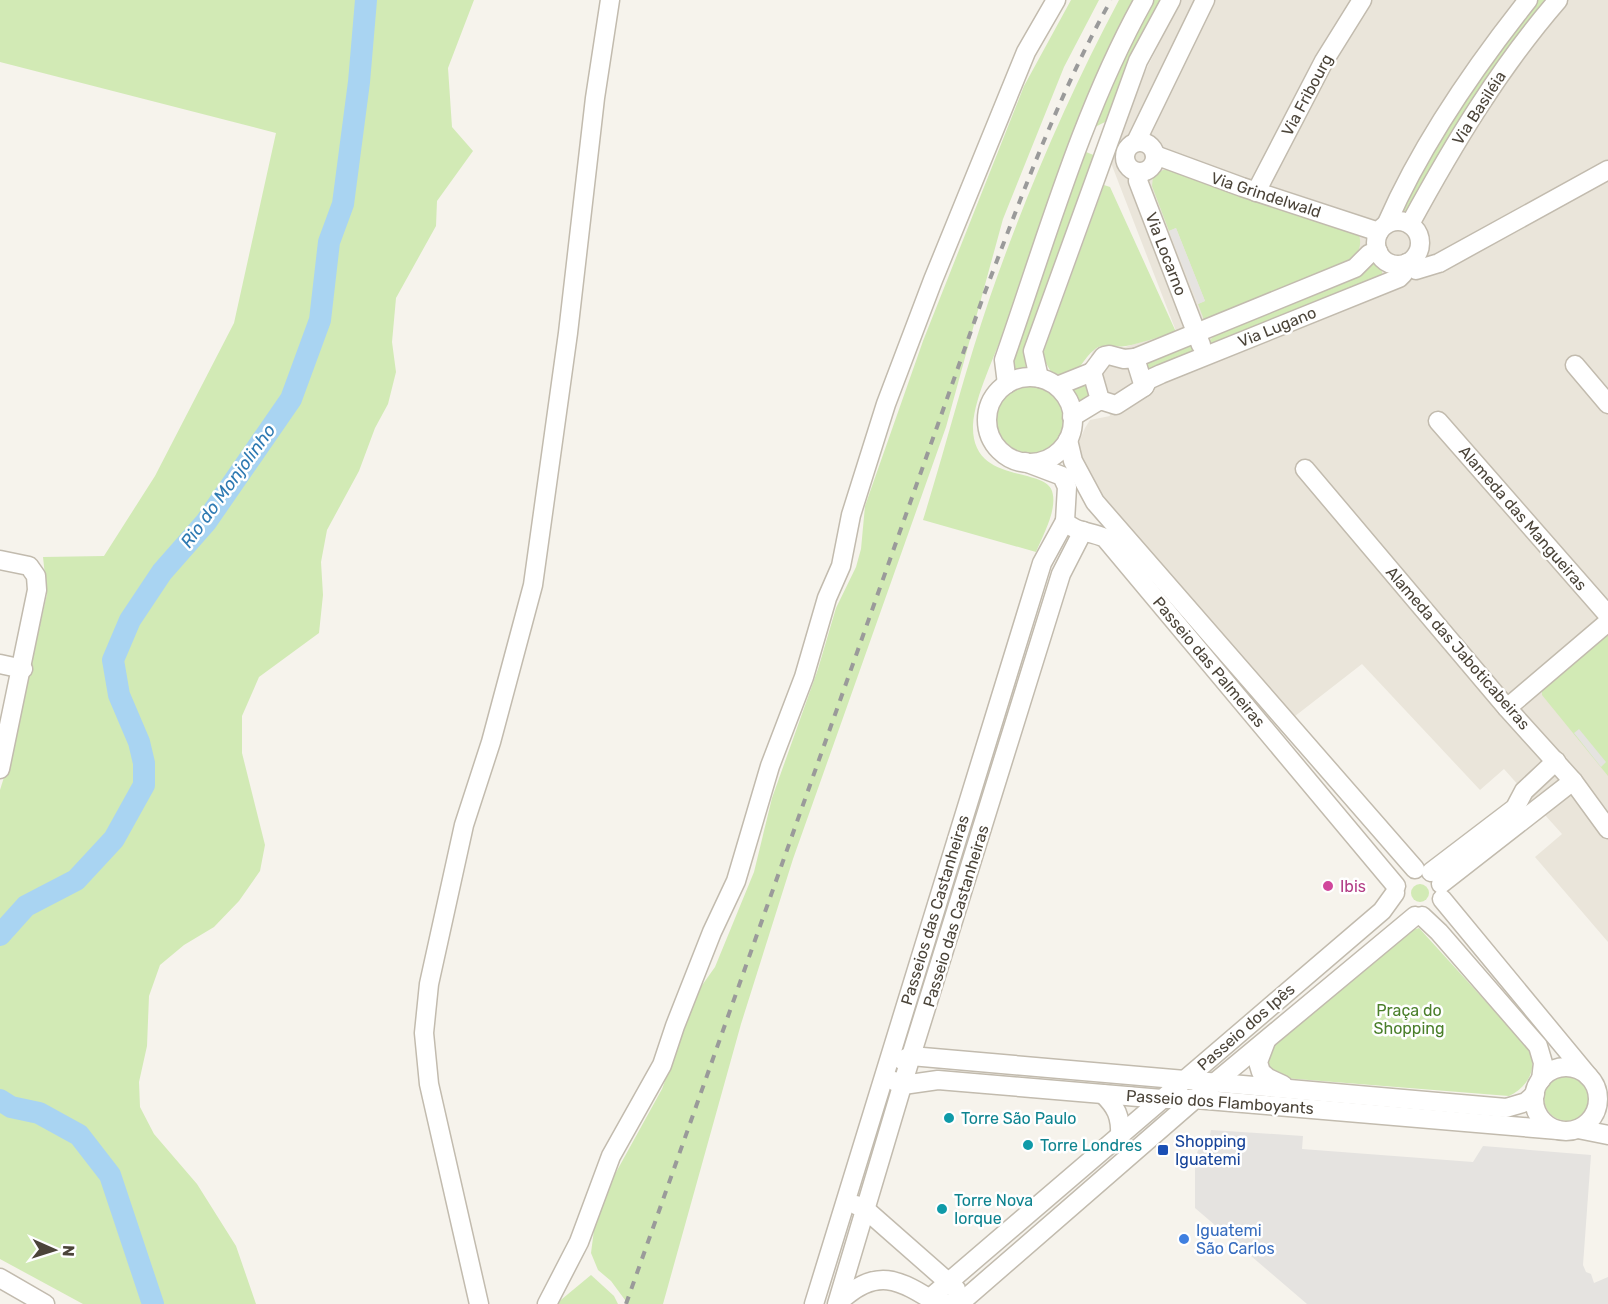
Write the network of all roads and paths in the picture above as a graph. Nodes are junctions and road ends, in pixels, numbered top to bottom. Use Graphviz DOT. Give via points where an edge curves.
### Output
graph roads {
  1 [pos="610,0"];
  2 [pos="1056,0"];
  3 [pos="1144,0"];
  4 [pos="1171,0"];
  5 [pos="1205,0"];
  6 [pos="1362,0"];
  7 [pos="1528,0"];
  8 [pos="1558,0"];
  9 [pos="1082,138"];
  10 [pos="1137,142"];
  11 [pos="1105,148"];
  12 [pos="1608,154"];
  13 [pos="1155,155"];
  14 [pos="1608,170"];
  15 [pos="1140,173"];
  16 [pos="1588,180"];
  17 [pos="1256,192"];
  18 [pos="1410,224"];
  19 [pos="1383,227"];
  20 [pos="1420,243"];
  21 [pos="1378,251"];
  22 [pos="1460,252"];
  23 [pos="1406,264"];
  24 [pos="1197,334"];
  25 [pos="1206,356"];
  26 [pos="1135,358"];
  27 [pos="1575,365"];
  28 [pos="1092,372"];
  29 [pos="1039,378"];
  30 [pos="1007,384"];
  31 [pos="1057,386"];
  32 [pos="1144,387"];
  33 [pos="1100,400"];
  34 [pos="1608,404"];
  35 [pos="1072,417"];
  36 [pos="1437,421"];
  37 [pos="1068,440"];
  38 [pos="1025,462"];
  39 [pos="1305,469"];
  40 [pos="1095,502"];
  41 [pos="1065,521"];
  42 [pos="1088,532"];
  43 [pos="0,560"];
  44 [pos="1042,563"];
  45 [pos="1061,574"];
  46 [pos="1608,615"];
  47 [pos="1608,622"];
  48 [pos="0,664"];
  49 [pos="22,669"];
  50 [pos="1507,708"];
  51 [pos="1556,762"];
  52 [pos="0,766"];
  53 [pos="1573,781"];
  54 [pos="1520,813"];
  55 [pos="1608,829"];
  56 [pos="1432,881"];
  57 [pos="1395,889"];
  58 [pos="1419,916"];
  59 [pos="896,1037"];
  60 [pos="1268,1039"];
  61 [pos="1227,1043"];
  62 [pos="913,1051"];
  63 [pos="889,1058"];
  64 [pos="942,1059"];
  65 [pos="1242,1060"];
  66 [pos="1123,1074"];
  67 [pos="884,1077"];
  68 [pos="938,1080"];
  69 [pos="1185,1080"];
  70 [pos="1591,1081"];
  71 [pos="1216,1082"];
  72 [pos="903,1085"];
  73 [pos="1538,1087"];
  74 [pos="1293,1089"];
  75 [pos="1102,1094"];
  76 [pos="1240,1094"];
  77 [pos="1128,1096"];
  78 [pos="1162,1099"];
  79 [pos="1195,1099"];
  80 [pos="1608,1101"];
  81 [pos="1141,1117"];
  82 [pos="1578,1128"];
  83 [pos="1558,1130"];
  84 [pos="1158,1131"];
  85 [pos="1608,1135"];
  86 [pos="1114,1141"];
  87 [pos="1118,1166"];
  88 [pos="845,1201"];
  89 [pos="865,1209"];
  90 [pos="887,1230"];
  91 [pos="858,1234"];
  92 [pos="834,1237"];
  93 [pos="1002,1237"];
  94 [pos="1017,1254"];
  95 [pos="828,1260"];
  96 [pos="849,1266"];
  97 [pos="0,1278"];
  98 [pos="948,1283"];
  99 [pos="969,1301"];
  100 [pos="938,1302"];
  101 [pos="45,1304"];
  102 [pos="479,1304"];
  103 [pos="547,1304"];
  104 [pos="814,1304"];
  105 [pos="837,1304"];
  1 -- 102 [label="street" via="533,585 491,742 464,825 429,984 424,1033 429,1084"];
  2 -- 103 [label="street" via="1026,52 886,404 851,515 841,566 770,766 736,881 712,932 662,1065 611,1156 579,1242"];
  3 -- 9 [label="street" via="1113,59"];
  4 -- 11 [label="street" via="1138,61"];
  5 -- 10 [label="street"];
  6 -- 17 [label="street, Via Fribourg" via="1324,61"];
  7 -- 19 [label="street, Via Basiléia" via="1447,115"];
  8 -- 18 [label="street, Via Basiléia" via="1492,85"];
  9 -- 11 [label="street"];
  9 -- 30 [label="street" via="1004,360"];
  10 -- 13 [label="street" via="1150,146"];
  10 -- 15 [label="street" via="1126,151 1125,160 1130,169"];
  11 -- 29 [label="street" via="1034,351"];
  12 -- 16 [label="street"];
  13 -- 15 [label="street" via="1151,168"];
  13 -- 17 [label="street, Via Grindelwald"];
  14 -- 16 [label="street"];
  15 -- 24 [label="street, Via Locarno" via="1138,181"];
  16 -- 22 [label="street"];
  17 -- 19 [label="street, Via Grindelwald"];
  18 -- 19 [label="street" via="1396,221"];
  18 -- 20 [label="street"];
  19 -- 21 [label="street" via="1376,244"];
  20 -- 22 [label="street" via="1445,252"];
  20 -- 23 [label="street" via="1416,255"];
  21 -- 23 [label="street" via="1385,260"];
  21 -- 24 [label="street, Via Lugano" via="1355,268"];
  22 -- 23 [label="street" via="1416,270"];
  23 -- 25 [label="street, Via Lugano" via="1399,278"];
  24 -- 25 [label="street, Via Locarno"];
  24 -- 26 [label="street, Via Lugano"];
  25 -- 32 [label="street, Via Lugano" via="1148,380"];
  26 -- 28 [label="street, Via Lugano" via="1104,356"];
  26 -- 32 [label="street"];
  27 -- 34 [label="street"];
  28 -- 31 [label="street, Via Lugano"];
  28 -- 33 [label="street"];
  29 -- 30 [label="street"];
  29 -- 31 [label="street"];
  30 -- 38 [label="street" via="998,390 990,405 987,424 999,450"];
  31 -- 35 [label="street" via="1069,402"];
  32 -- 33 [label="street, Via Lugano" via="1116,405"];
  33 -- 35 [label="street, Via Lugano"];
  35 -- 37 [label="street"];
  36 -- 46 [label="street, Alameda das Mangueiras"];
  37 -- 38 [label="street" via="1051,458"];
  37 -- 40 [label="street, Passeio das Palmeiras" via="1073,461"];
  38 -- 41 [label="street" via="1065,480"];
  39 -- 50 [label="street, Alameda das Jaboticabeiras"];
  40 -- 42 [label="street" via="1097,518"];
  40 -- 56 [label="street, Passeio das Palmeiras"];
  41 -- 42 [label="street, Passeio das Palmeiras" via="1072,529"];
  41 -- 44 [label="street, Passeios das Castanheiras"];
  42 -- 45 [label="street, Passeio das Castanheiras"];
  42 -- 57 [label="street, Passeio das Palmeiras" via="1104,538"];
  43 -- 49 [label="street" via="29,566 37,582"];
  44 -- 45 [label="street" via="1055,567"];
  44 -- 59 [label="street, Passeios das Castanheiras"];
  45 -- 62 [label="street, Passeio das Castanheiras"];
  47 -- 50 [label="street"];
  48 -- 49 [label="street"];
  49 -- 52 [label="street"];
  50 -- 51 [label="street, Alameda das Jaboticabeiras"];
  51 -- 53 [label="street, Alameda das Jaboticabeiras"];
  51 -- 54 [label="street" via="1524,791"];
  53 -- 54 [label="street"];
  53 -- 55 [label="street, Alameda das Jaboticabeiras"];
  54 -- 56 [label="street"];
  56 -- 57 [label="street" via="1403,874"];
  56 -- 58 [label="street" via="1434,911"];
  56 -- 70 [label="street, Passeio das Palmeiras"];
  57 -- 58 [label="street" via="1399,906"];
  57 -- 61 [label="street, Passeio dos Ipês" via="1382,910"];
  58 -- 60 [label="street, Passeio dos Ipês"];
  58 -- 73 [label="street" via="1440,932 1538,1046 1543,1063"];
  59 -- 62 [label="street"];
  59 -- 63 [label="street, Passeios das Castanheiras"];
  60 -- 65 [label="street, Passeio dos Ipês"];
  60 -- 74 [label="street" via="1257,1062 1261,1072"];
  61 -- 65 [label="street"];
  61 -- 69 [label="street, Passeio dos Ipês"];
  62 -- 63 [label="street, Passeio dos Flamboyants" via="898,1062"];
  62 -- 64 [label="street, Passeio dos Flamboyants"];
  62 -- 72 [label="street, Passeio das Castanheiras"];
  63 -- 67 [label="street, Passeios das Castanheiras"];
  64 -- 66 [label="street, Passeio dos Flamboyants"];
  64 -- 68 [label="street"];
  65 -- 71 [label="street, Passeio dos Ipês"];
  66 -- 69 [label="street, Passeio dos Flamboyants"];
  66 -- 77 [label="street" via="1130,1087"];
  67 -- 72 [label="street"];
  67 -- 88 [label="street, Passeios das Castanheiras"];
  68 -- 72 [label="street, Passeio dos Flamboyants"];
  68 -- 75 [label="street, Passeio dos Flamboyants"];
  69 -- 71 [label="street, Passeio dos Flamboyants"];
  69 -- 78 [label="street, Passeio dos Ipês"];
  70 -- 73 [label="street" via="1569,1067 1558,1068"];
  70 -- 80 [label="street, Passeio das Palmeiras"];
  70 -- 82 [label="street" via="1597,1106 1593,1116"];
  71 -- 76 [label="street, Passeio dos Flamboyants"];
  71 -- 79 [label="street, Passeio dos Ipês"];
  72 -- 89 [label="street, Passeio das Castanheiras"];
  73 -- 74 [label="street, Passeio dos Flamboyants" via="1526,1102 1506,1108"];
  73 -- 83 [label="street" via="1536,1111"];
  74 -- 76 [label="street, Passeio dos Flamboyants"];
  75 -- 77 [label="street, Passeio dos Flamboyants"];
  75 -- 86 [label="street" via="1120,1116"];
  76 -- 79 [label="street, Passeio dos Flamboyants"];
  76 -- 83 [label="street, Passeio dos Flamboyants"];
  77 -- 78 [label="street, Passeio dos Flamboyants"];
  78 -- 79 [label="street, Passeio dos Flamboyants"];
  78 -- 81 [label="street, Passeio dos Ipês"];
  79 -- 84 [label="street, Passeio dos Ipês"];
  81 -- 84 [label="street"];
  81 -- 86 [label="street, Passeio dos Ipês"];
  82 -- 83 [label="street"];
  82 -- 85 [label="street"];
  84 -- 87 [label="street, Passeio dos Ipês"];
  86 -- 87 [label="street"];
  86 -- 93 [label="street, Passeio dos Ipês"];
  87 -- 94 [label="street, Passeio dos Ipês"];
  88 -- 89 [label="street"];
  88 -- 92 [label="street, Passeios das Castanheiras"];
  89 -- 90 [label="street"];
  89 -- 91 [label="street, Passeio das Castanheiras"];
  90 -- 91 [label="street"];
  90 -- 98 [label="street"];
  91 -- 92 [label="street"];
  91 -- 96 [label="street, Passeio das Castanheiras"];
  92 -- 95 [label="street, Passeios das Castanheiras"];
  93 -- 94 [label="street"];
  93 -- 98 [label="street, Passeio dos Ipês"];
  94 -- 99 [label="street, Passeio dos Ipês"];
  95 -- 96 [label="street"];
  95 -- 104 [label="street, Passeios das Castanheiras"];
  96 -- 105 [label="street, Passeio das Castanheiras"];
  97 -- 101 [label="street"];
  98 -- 99 [label="street"];
  98 -- 100 [label="street, Passeio dos Ipês"];
  99 -- 100 [label="street"];
  100 -- 105 [label="street" via="906,1284 880,1279 855,1288"];
}
